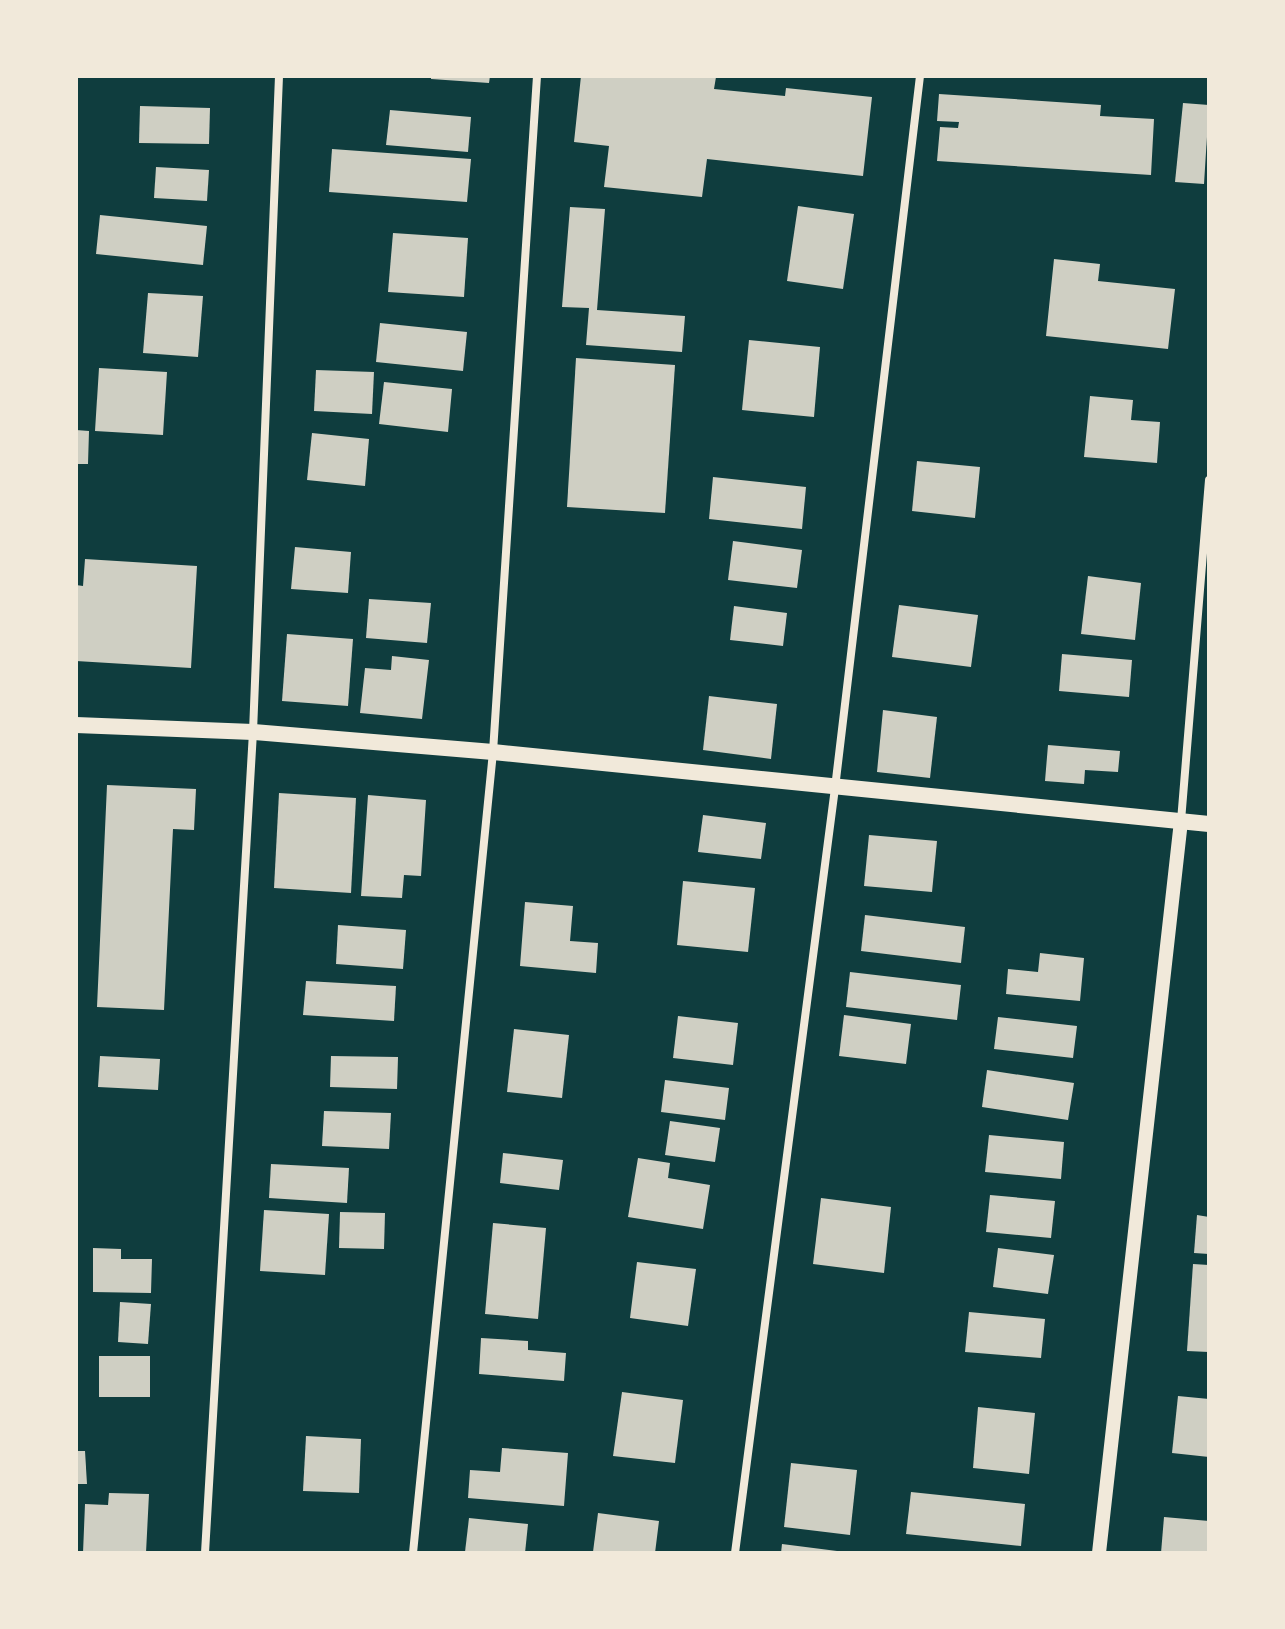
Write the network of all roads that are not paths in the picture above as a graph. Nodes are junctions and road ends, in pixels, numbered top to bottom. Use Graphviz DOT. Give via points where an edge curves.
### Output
graph roads {
  1 [pos="279,76"];
  2 [pos="537,76"];
  3 [pos="920,76"];
  4 [pos="1209,480"];
  5 [pos="76,725"];
  6 [pos="253,732"];
  7 [pos="493,752"];
  8 [pos="835,788"];
  9 [pos="1181,821"];
  10 [pos="1209,824"];
  11 [pos="205,1553"];
  12 [pos="413,1553"];
  13 [pos="735,1553"];
  14 [pos="1099,1553"];
  1 -- 6 [label="street"];
  2 -- 7 [label="street"];
  3 -- 8 [label="street"];
  4 -- 9 [label="street"];
  5 -- 6 [label="main road"];
  6 -- 7 [label="main road"];
  6 -- 11 [label="street"];
  7 -- 8 [label="main road"];
  7 -- 12 [label="street"];
  8 -- 9 [label="main road"];
  8 -- 13 [label="street"];
  9 -- 10 [label="main road"];
  9 -- 14 [label="street"];
}
